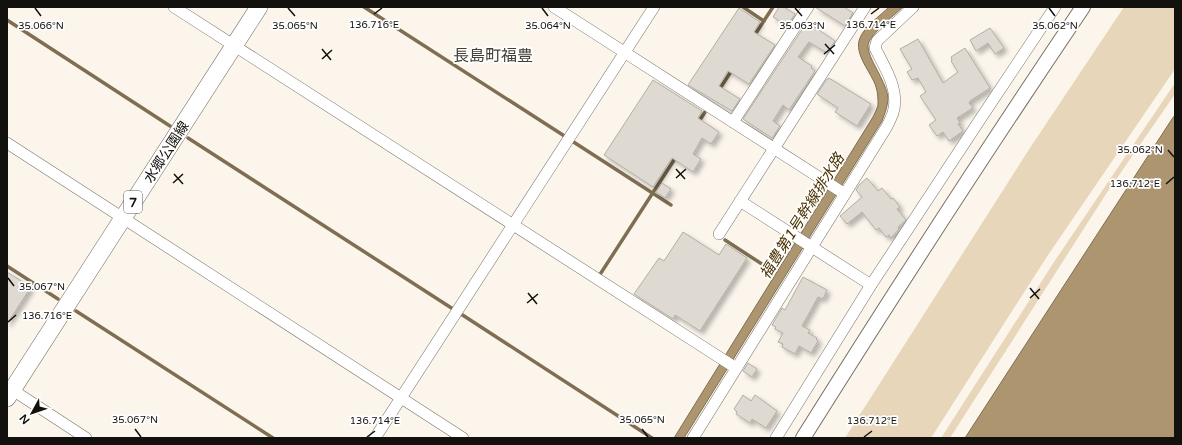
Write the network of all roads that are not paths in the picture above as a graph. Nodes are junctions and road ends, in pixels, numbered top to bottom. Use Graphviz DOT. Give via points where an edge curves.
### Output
graph roads {
  1 [pos="174,7"];
  2 [pos="259,7"];
  3 [pos="554,7"];
  4 [pos="654,7"];
  5 [pos="808,7"];
  6 [pos="865,7"];
  7 [pos="913,7"];
  8 [pos="1056,7"];
  9 [pos="1083,7"];
  10 [pos="234,46"];
  11 [pos="624,52"];
  12 [pos="733,122"];
  13 [pos="7,143"];
  14 [pos="774,148"];
  15 [pos="843,193"];
  16 [pos="740,201"];
  17 [pos="123,218"];
  18 [pos="513,225"];
  19 [pos="719,234"];
  20 [pos="811,246"];
  21 [pos="871,285"];
  22 [pos="734,367"];
  23 [pos="9,391"];
  24 [pos="401,398"];
  25 [pos="86,438"];
  26 [pos="375,438"];
  27 [pos="464,438"];
  28 [pos="693,438"];
  29 [pos="776,438"];
  30 [pos="803,438"];
  1 -- 10 [label="street"];
  2 -- 10 [label="main road, 水郷公園線 / 7"];
  3 -- 11 [label="street"];
  4 -- 11 [label="street"];
  5 -- 12 [label="street"];
  6 -- 14 [label="street"];
  7 -- 15 [label="street" via="877,41 875,48 895,92 893,114"];
  8 -- 21 [label="street"];
  9 -- 30 [label="street" via="951,206"];
  10 -- 17 [label="main road, 水郷公園線 / 7"];
  10 -- 18 [label="street"];
  11 -- 12 [label="street"];
  11 -- 18 [label="street"];
  12 -- 14 [label="street"];
  13 -- 17 [label="street"];
  14 -- 15 [label="street"];
  14 -- 16 [label="street"];
  15 -- 20 [label="street"];
  16 -- 19 [label="street"];
  16 -- 20 [label="street"];
  17 -- 23 [label="main road, 水郷公園線 / 7"];
  17 -- 24 [label="street"];
  18 -- 22 [label="street"];
  18 -- 24 [label="street"];
  20 -- 21 [label="street"];
  20 -- 22 [label="street"];
  21 -- 29 [label="street"];
  22 -- 28 [label="street"];
  23 -- 25 [label="street"];
  24 -- 26 [label="street"];
  24 -- 27 [label="street"];
}
